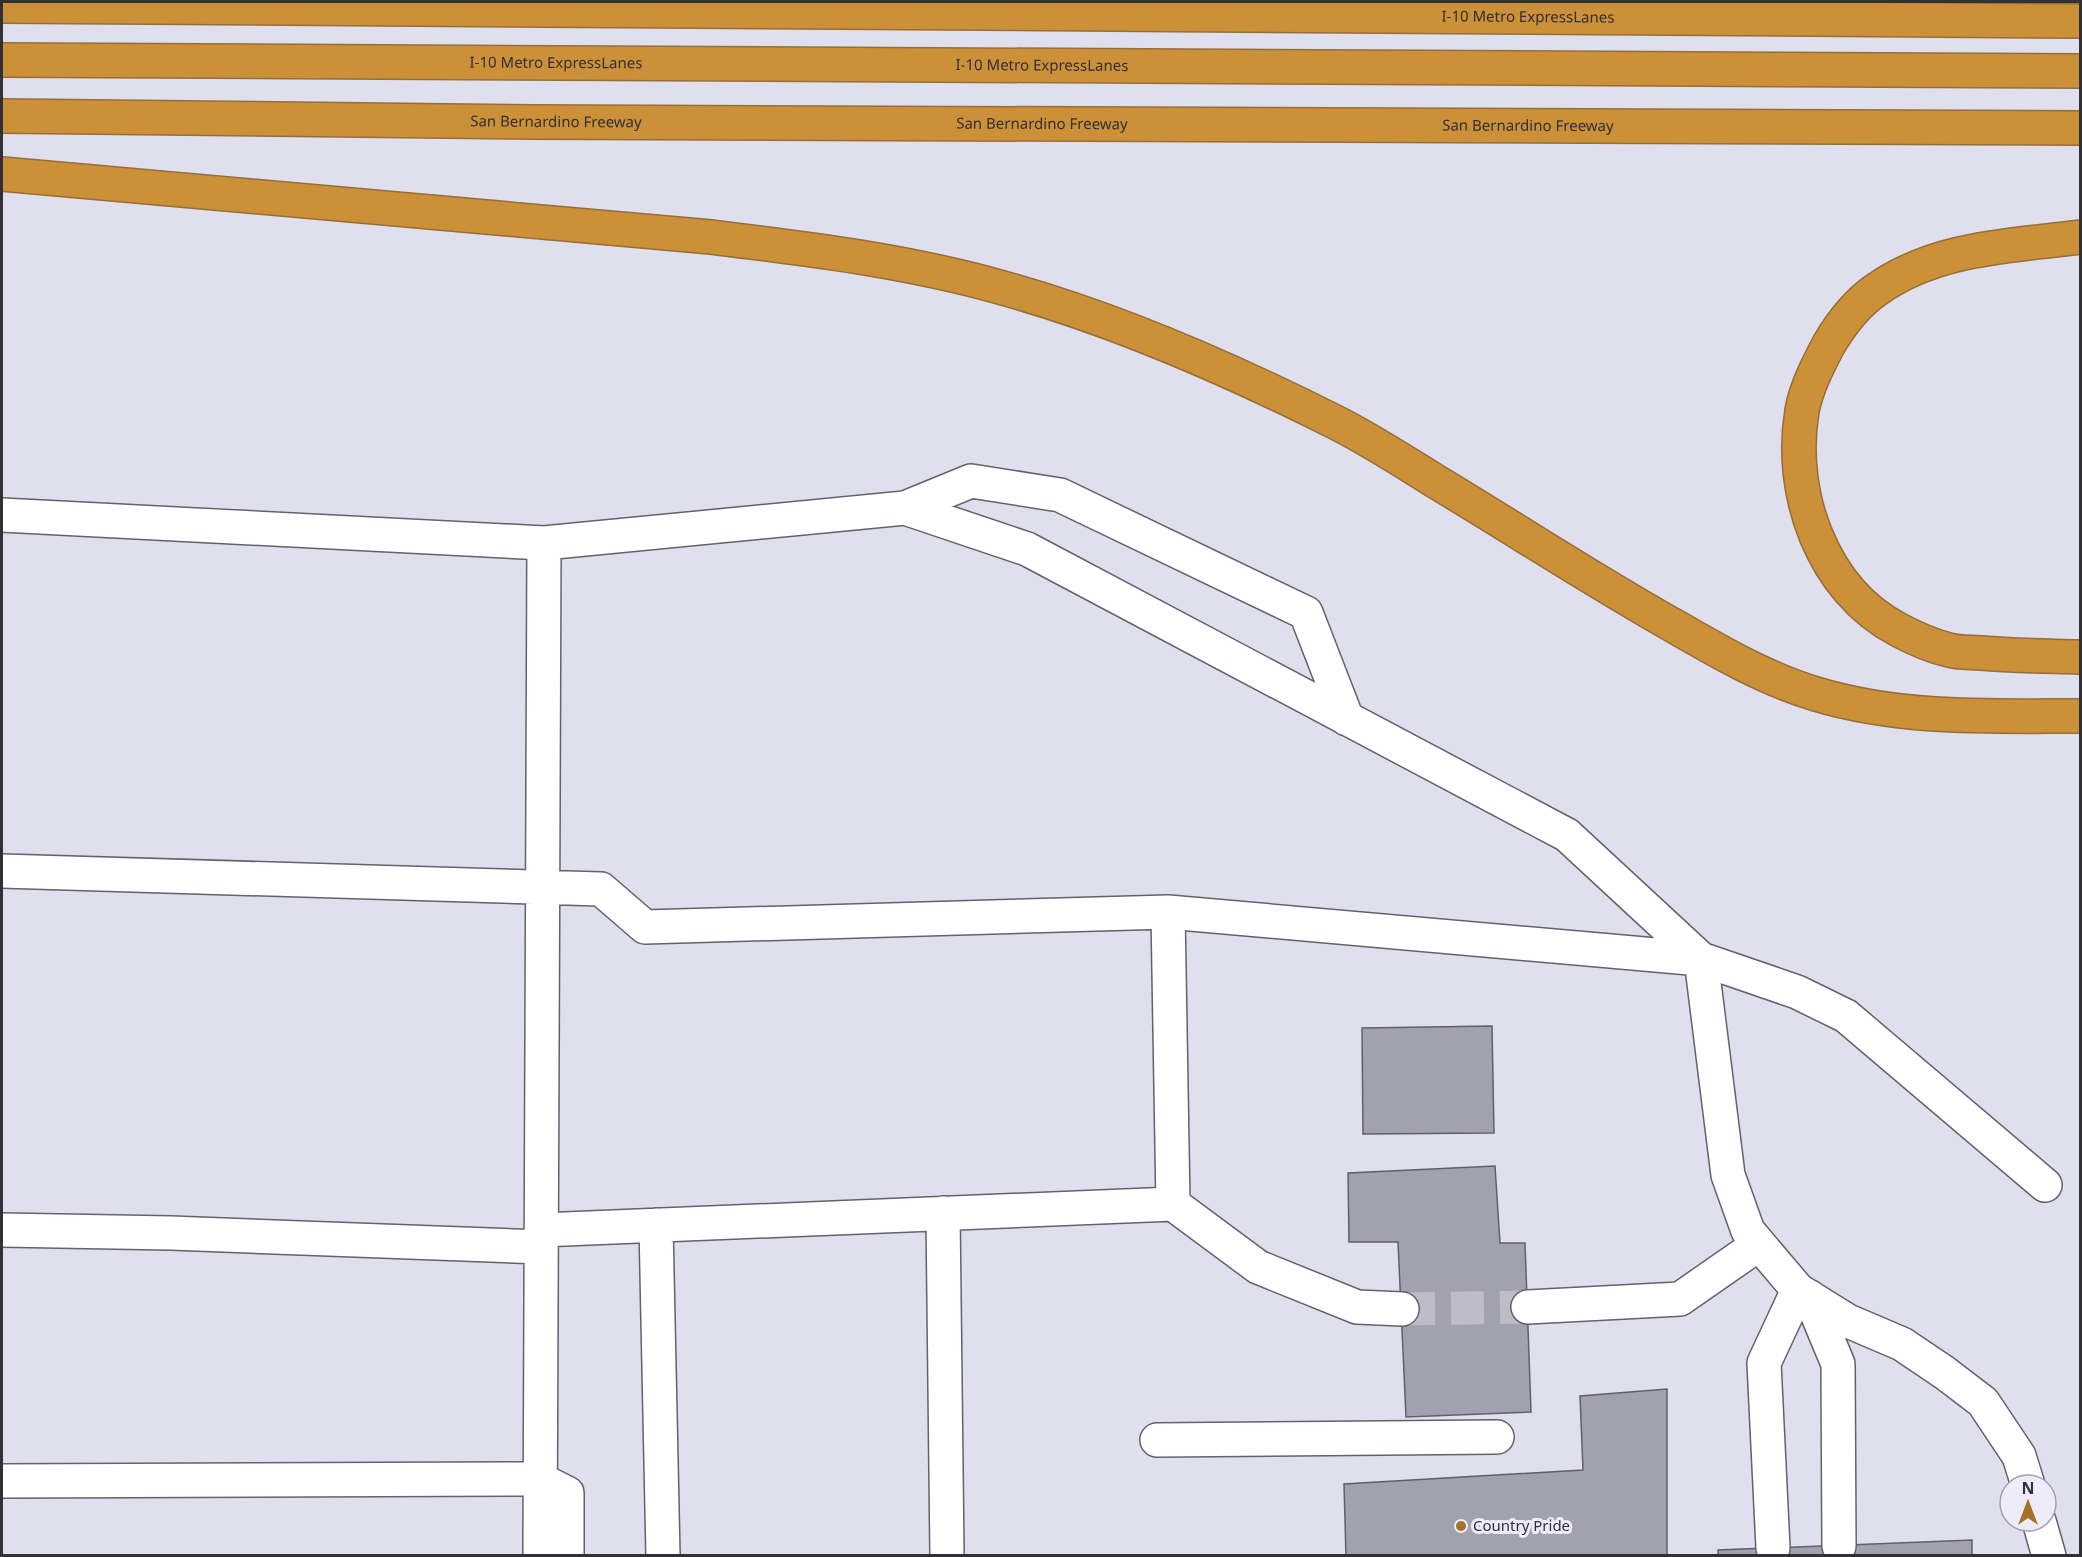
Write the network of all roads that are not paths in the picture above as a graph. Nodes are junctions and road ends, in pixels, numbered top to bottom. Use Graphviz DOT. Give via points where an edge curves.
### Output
graph roads {
  1 [pos="2,6"];
  2 [pos="2080,21"];
  3 [pos="2,60"];
  4 [pos="2080,71"];
  5 [pos="2,116"];
  6 [pos="2080,128"];
  7 [pos="2,174"];
  8 [pos="2080,237"];
  9 [pos="905,508"];
  10 [pos="2,515"];
  11 [pos="544,543"];
  12 [pos="2080,657"];
  13 [pos="2080,716"];
  14 [pos="1347,719"];
  15 [pos="2,871"];
  16 [pos="542,886"];
  17 [pos="1168,912"];
  18 [pos="1701,959"];
  19 [pos="2045,1185"];
  20 [pos="1173,1204"];
  21 [pos="943,1213"];
  22 [pos="656,1225"];
  23 [pos="2,1230"];
  24 [pos="541,1238"];
  25 [pos="1759,1244"];
  26 [pos="1804,1294"];
  27 [pos="1528,1307"];
  28 [pos="1402,1309"];
  29 [pos="1497,1437"];
  30 [pos="1157,1440"];
  31 [pos="2024,1473"];
  32 [pos="539,1479"];
  33 [pos="2,1481"];
  34 [pos="2042,1533"];
  35 [pos="1839,1546"];
  36 [pos="1773,1548"];
  37 [pos="540,1556"];
  38 [pos="567,1556"];
  39 [pos="663,1556"];
  40 [pos="947,1556"];
  41 [pos="2049,1556"];
  1 -- 2 [label="highway, I-10 Metro ExpressLanes"];
  3 -- 4 [label="highway, I-10 Metro ExpressLanes"];
  5 -- 6 [label="highway, San Bernardino Freeway"];
  7 -- 13 [label="highway" via="711,237 914,267 1003,287 1104,320 1205,361 1343,426 1634,604 1737,662 1776,679 1814,693 1888,711"];
  8 -- 12 [label="highway" via="1950,255 1875,290 1856,307 1822,357 1802,410 1799,442 1807,513 1839,577 1865,606 1896,629 1950,651"];
  9 -- 11 [label="lane"];
  9 -- 14 [label="lane" via="1027,549"];
  9 -- 14 [label="lane" via="971,481 1060,495 1306,614"];
  10 -- 11 [label="lane"];
  11 -- 16 [label="lane"];
  14 -- 18 [label="lane" via="1567,835"];
  15 -- 16 [label="lane"];
  16 -- 17 [label="lane" via="602,890 645,927"];
  16 -- 24 [label="lane"];
  17 -- 18 [label="lane"];
  17 -- 20 [label="lane"];
  18 -- 19 [label="lane" via="1797,992 1845,1016"];
  18 -- 25 [label="lane" via="1728,1176 1748,1231"];
  20 -- 21 [label="lane"];
  20 -- 28 [label="lane" via="1258,1267 1357,1307"];
  21 -- 22 [label="lane"];
  21 -- 40 [label="lane"];
  22 -- 24 [label="lane"];
  22 -- 39 [label="lane"];
  23 -- 24 [label="lane"];
  24 -- 32 [label="lane"];
  25 -- 26 [label="lane"];
  25 -- 27 [label="lane" via="1680,1299"];
  26 -- 31 [label="lane" via="1848,1321 1902,1344 1983,1402 2019,1456"];
  26 -- 35 [label="lane" via="1838,1364"];
  26 -- 36 [label="lane" via="1764,1363"];
  29 -- 30 [label="lane"];
  32 -- 33 [label="lane"];
  32 -- 37 [label="lane"];
  32 -- 38 [label="lane" via="567,1493"];
  34 -- 41 [label="lane"];
}
